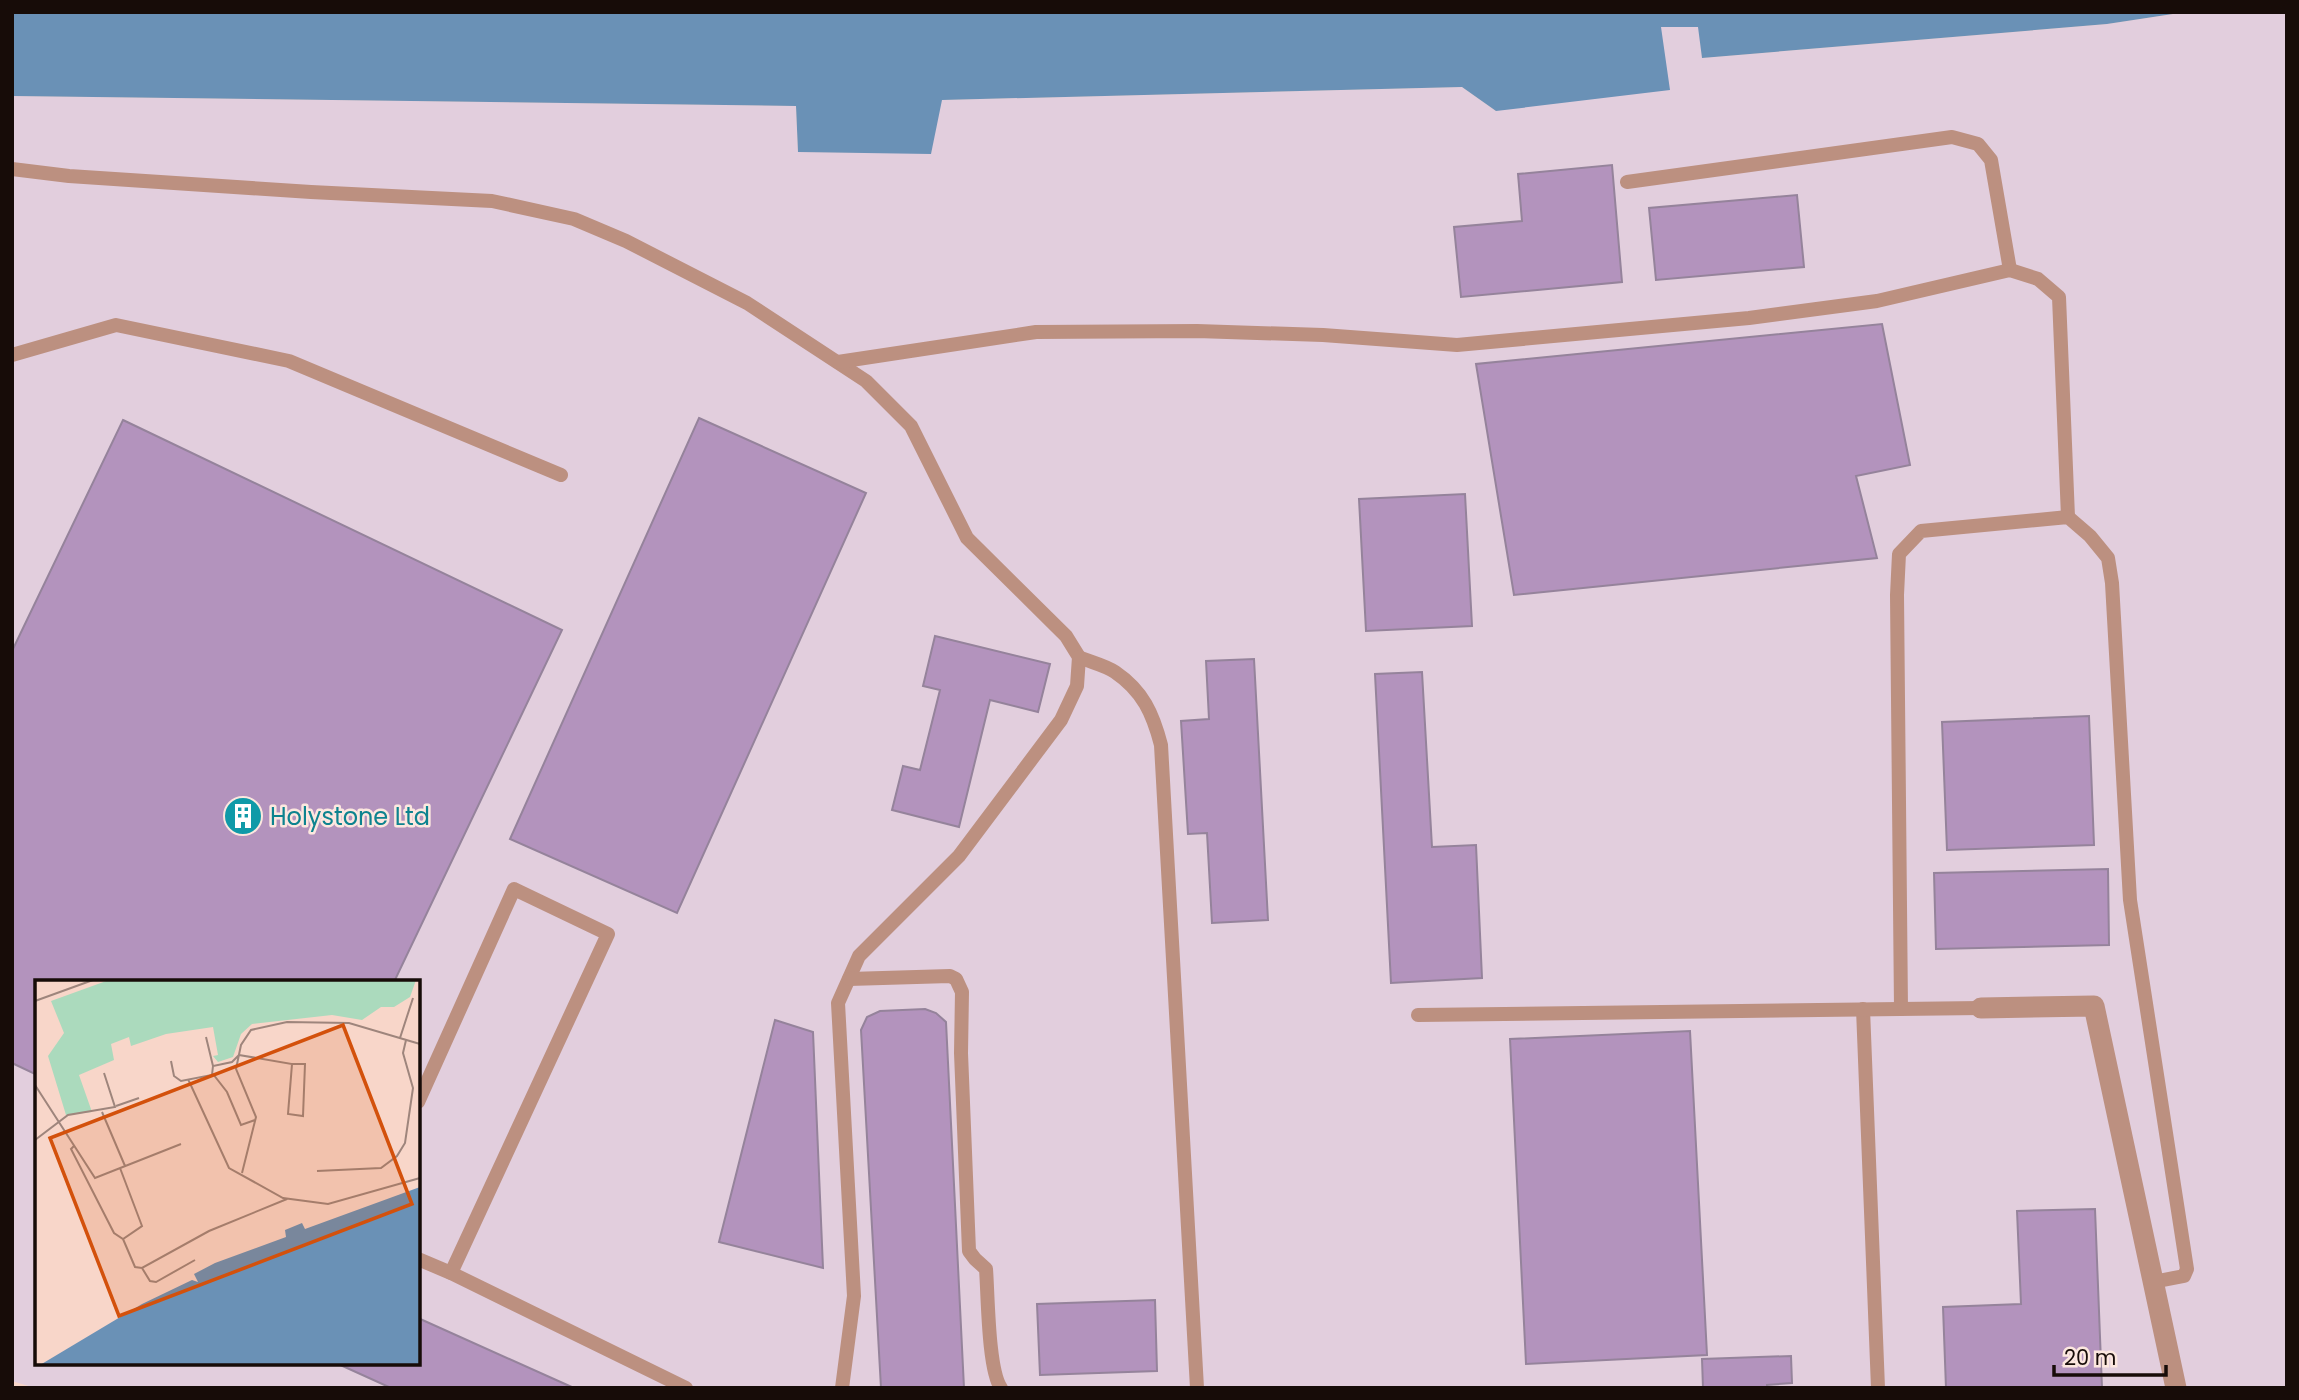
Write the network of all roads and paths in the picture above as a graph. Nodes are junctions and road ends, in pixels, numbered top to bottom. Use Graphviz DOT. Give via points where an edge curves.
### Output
graph roads {
  1 [pos="12,169"];
  2 [pos="1627,182"];
  3 [pos="2010,270"];
  4 [pos="12,355"];
  5 [pos="838,362"];
  6 [pos="561,475"];
  7 [pos="2068,517"];
  8 [pos="1079,657"];
  9 [pos="849,979"];
  10 [pos="1981,1008"];
  11 [pos="1863,1009"];
  12 [pos="1901,1009"];
  13 [pos="1418,1015"];
  14 [pos="420,1098"];
  15 [pos="420,1260"];
  16 [pos="451,1273"];
  17 [pos="2154,1282"];
  18 [pos="686,1388"];
  19 [pos="842,1388"];
  20 [pos="1001,1388"];
  21 [pos="1198,1388"];
  22 [pos="1878,1388"];
  23 [pos="2176,1388"];
  1 -- 5 [label="lane" via="492,201 574,219 747,303"];
  2 -- 3 [label="lane" via="1952,138 1978,144 1991,160"];
  3 -- 5 [label="lane" via="1851,305 1457,345 1197,331 1036,332"];
  3 -- 7 [label="lane" via="2038,279 2059,297"];
  4 -- 6 [label="lane" via="116,325 289,361"];
  5 -- 8 [label="lane" via="866,381 911,426 968,538 1066,636"];
  7 -- 12 [label="lane" via="1921,531 1899,554"];
  7 -- 17 [label="lane" via="2108,558 2112,583 2130,900 2187,1269 2184,1276"];
  8 -- 9 [label="lane" via="1077,686 1061,720 959,856 859,956"];
  8 -- 21 [label="lane" via="1114,671 1143,697 1161,746"];
  9 -- 19 [label="lane" via="838,1003 854,1296"];
  9 -- 20 [label="lane" via="950,976 960,984 969,1251 986,1269 993,1358"];
  10 -- 12 [label="lane"];
  10 -- 17 [label="street" via="2094,1006"];
  11 -- 12 [label="lane"];
  11 -- 13 [label="lane"];
  11 -- 22 [label="lane"];
  14 -- 16 [label="lane" via="514,889 608,934"];
  15 -- 16 [label="lane"];
  16 -- 18 [label="lane"];
  17 -- 23 [label="street"];
}
